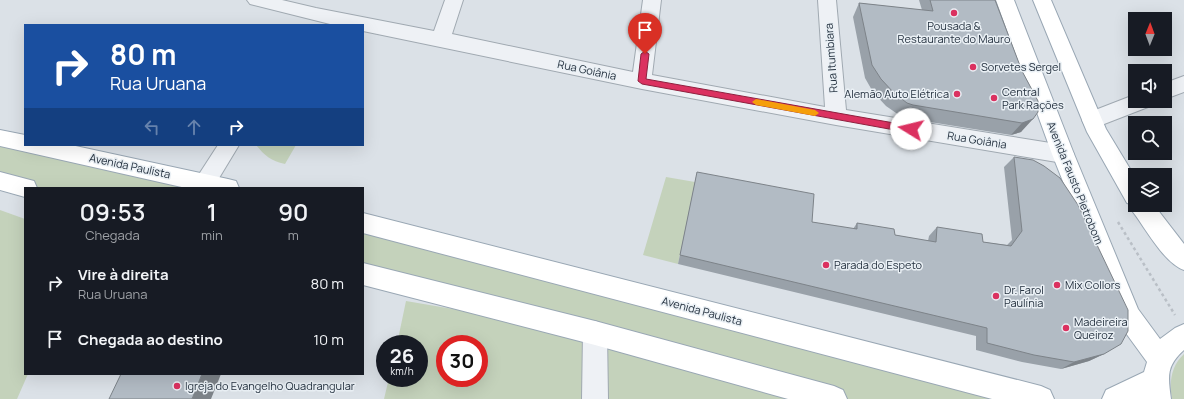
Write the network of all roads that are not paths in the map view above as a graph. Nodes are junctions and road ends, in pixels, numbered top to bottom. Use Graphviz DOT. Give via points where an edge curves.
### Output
graph roads {
  1 [pos="256,0"];
  2 [pos="454,0"];
  3 [pos="652,0"];
  4 [pos="827,0"];
  5 [pos="1005,0"];
  6 [pos="1042,0"];
  7 [pos="312,20"];
  8 [pos="339,24"];
  9 [pos="364,28"];
  10 [pos="441,39"];
  11 [pos="642,81"];
  12 [pos="1184,84"];
  13 [pos="1172,89"];
  14 [pos="1128,106"];
  15 [pos="836,117"];
  16 [pos="1092,120"];
  17 [pos="0,138"];
  18 [pos="24,144"];
  19 [pos="36,146"];
  20 [pos="228,146"];
  21 [pos="1062,154"];
  22 [pos="0,181"];
  23 [pos="205,182"];
  24 [pos="1128,184"];
  25 [pos="24,187"];
  26 [pos="224,187"];
  27 [pos="1147,212"];
  28 [pos="364,223"];
  29 [pos="1184,260"];
  30 [pos="364,274"];
  31 [pos="595,333"];
  32 [pos="1184,336"];
  33 [pos="1158,379"];
  34 [pos="595,399"];
  35 [pos="834,399"];
  36 [pos="1041,399"];
  37 [pos="1115,399"];
  1 -- 7 [label="street, Rua Goiânia"];
  2 -- 10 [label="street"];
  3 -- 11 [label="street"];
  4 -- 15 [label="street, Rua Itumbiara"];
  5 -- 21 [label="main road, Avenida Fausto Pietrobom"];
  6 -- 16 [label="main road"];
  7 -- 8 [label="street, Rua Goiânia"];
  9 -- 10 [label="street, Rua Goiânia"];
  10 -- 11 [label="street, Rua Goiânia"];
  11 -- 15 [label="street, Rua Goiânia"];
  12 -- 13 [label="street"];
  14 -- 16 [label="street"];
  15 -- 21 [label="street, Rua Goiânia"];
  16 -- 24 [label="main road"];
  17 -- 18 [label="main road"];
  19 -- 23 [label="main road, Avenida Paulista"];
  20 -- 23 [label="street"];
  21 -- 33 [label="main road, Avenida Fausto Pietrobom"];
  22 -- 25 [label="main road"];
  23 -- 26 [label="main road, Avenida Paulista"];
  27 -- 29 [label="main road"];
  28 -- 36 [label="main road, Avenida Paulista"];
  30 -- 31 [label="main road"];
  31 -- 34 [label="street"];
  31 -- 35 [label="main road"];
  32 -- 33 [label="main road" via="1171,344"];
  33 -- 37 [label="main road"];
}
